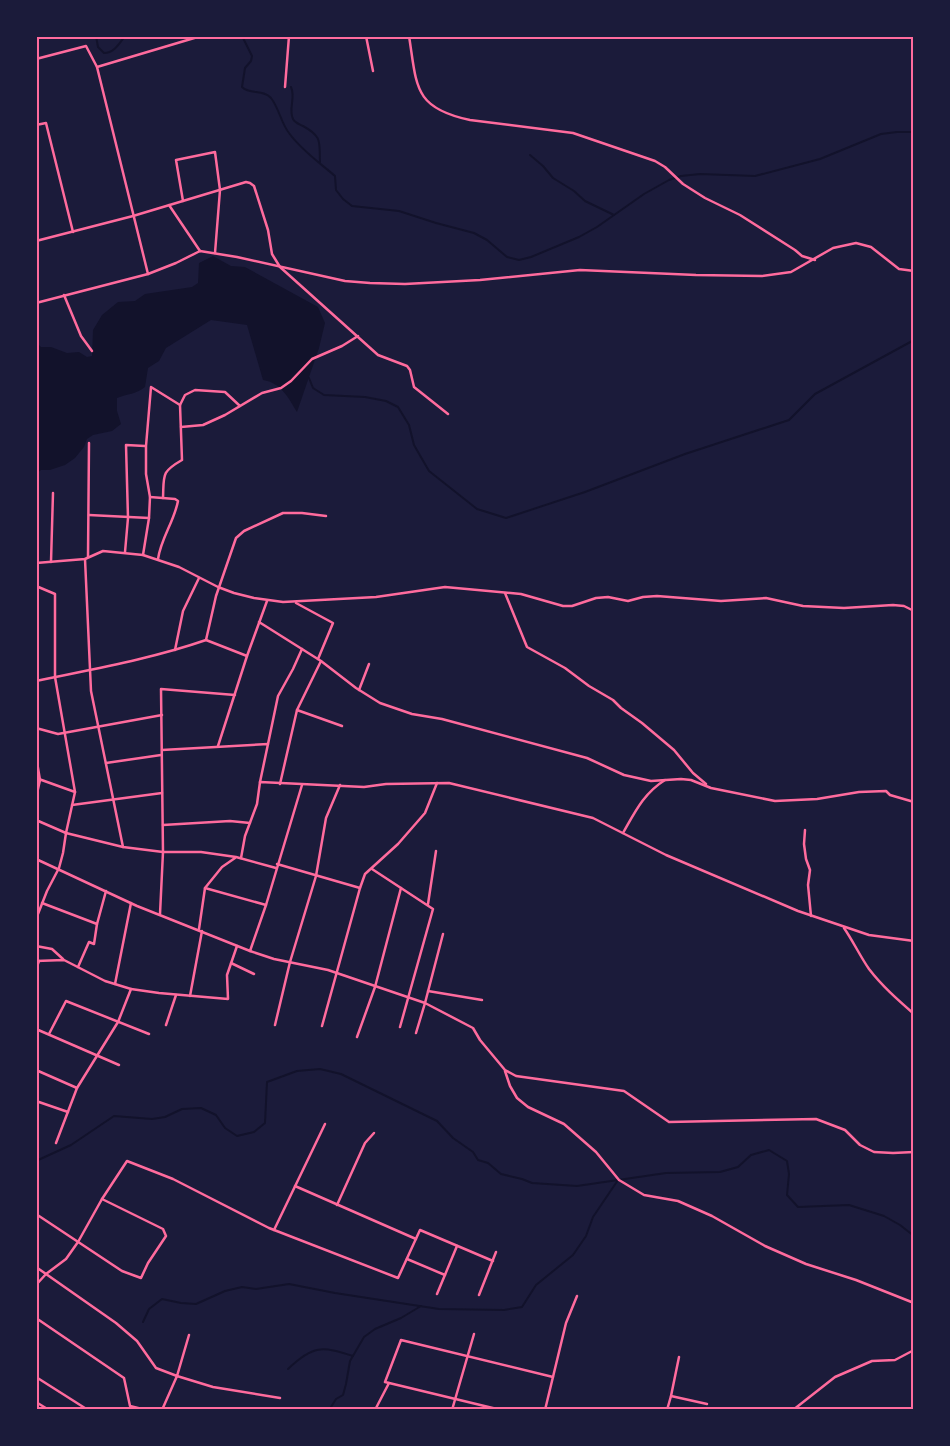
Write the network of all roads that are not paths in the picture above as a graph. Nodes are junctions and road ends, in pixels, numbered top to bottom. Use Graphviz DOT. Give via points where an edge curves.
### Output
graph roads {
  1 [pos="201,36"];
  2 [pos="289,36"];
  3 [pos="366,36"];
  4 [pos="409,36"];
  5 [pos="36,59"];
  6 [pos="97,67"];
  7 [pos="373,71"];
  8 [pos="285,87"];
  9 [pos="36,125"];
  10 [pos="220,190"];
  11 [pos="183,201"];
  12 [pos="169,205"];
  13 [pos="133,216"];
  14 [pos="74,232"];
  15 [pos="36,241"];
  16 [pos="200,251"];
  17 [pos="215,253"];
  18 [pos="815,260"];
  19 [pos="280,267"];
  20 [pos="914,271"];
  21 [pos="148,274"];
  22 [pos="64,295"];
  23 [pos="36,303"];
  24 [pos="358,336"];
  25 [pos="92,351"];
  26 [pos="180,405"];
  27 [pos="240,406"];
  28 [pos="448,414"];
  29 [pos="182,427"];
  30 [pos="89,443"];
  31 [pos="146,446"];
  32 [pos="53,493"];
  33 [pos="150,497"];
  34 [pos="163,498"];
  35 [pos="89,515"];
  36 [pos="326,516"];
  37 [pos="128,518"];
  38 [pos="149,518"];
  39 [pos="125,552"];
  40 [pos="143,555"];
  41 [pos="87,558"];
  42 [pos="158,559"];
  43 [pos="51,562"];
  44 [pos="36,563"];
  45 [pos="199,578"];
  46 [pos="36,586"];
  47 [pos="218,587"];
  48 [pos="505,593"];
  49 [pos="268,600"];
  50 [pos="294,602"];
  51 [pos="914,611"];
  52 [pos="259,622"];
  53 [pos="206,640"];
  54 [pos="302,649"];
  55 [pos="175,650"];
  56 [pos="247,656"];
  57 [pos="319,660"];
  58 [pos="369,664"];
  59 [pos="91,670"];
  60 [pos="55,677"];
  61 [pos="36,681"];
  62 [pos="359,690"];
  63 [pos="235,695"];
  64 [pos="297,710"];
  65 [pos="162,715"];
  66 [pos="100,726"];
  67 [pos="342,726"];
  68 [pos="36,728"];
  69 [pos="65,733"];
  70 [pos="268,744"];
  71 [pos="218,746"];
  72 [pos="162,750"];
  73 [pos="162,755"];
  74 [pos="36,756"];
  75 [pos="106,763"];
  76 [pos="38,779"];
  77 [pos="666,780"];
  78 [pos="260,782"];
  79 [pos="437,783"];
  80 [pos="280,784"];
  81 [pos="302,785"];
  82 [pos="340,785"];
  83 [pos="711,788"];
  84 [pos="75,792"];
  85 [pos="162,793"];
  86 [pos="36,798"];
  87 [pos="113,799"];
  88 [pos="914,802"];
  89 [pos="72,805"];
  90 [pos="36,820"];
  91 [pos="250,824"];
  92 [pos="163,825"];
  93 [pos="805,830"];
  94 [pos="623,832"];
  95 [pos="66,833"];
  96 [pos="123,847"];
  97 [pos="436,851"];
  98 [pos="163,852"];
  99 [pos="236,857"];
  100 [pos="241,858"];
  101 [pos="36,859"];
  102 [pos="277,864"];
  103 [pos="59,868"];
  104 [pos="276,868"];
  105 [pos="372,869"];
  106 [pos="316,876"];
  107 [pos="205,888"];
  108 [pos="360,888"];
  109 [pos="401,888"];
  110 [pos="106,890"];
  111 [pos="42,903"];
  112 [pos="131,903"];
  113 [pos="428,904"];
  114 [pos="266,905"];
  115 [pos="36,906"];
  116 [pos="41,907"];
  117 [pos="160,914"];
  118 [pos="811,916"];
  119 [pos="36,919"];
  120 [pos="97,924"];
  121 [pos="843,927"];
  122 [pos="200,930"];
  123 [pos="443,934"];
  124 [pos="914,941"];
  125 [pos="36,946"];
  126 [pos="237,946"];
  127 [pos="250,951"];
  128 [pos="64,960"];
  129 [pos="38,961"];
  130 [pos="290,962"];
  131 [pos="231,963"];
  132 [pos="78,967"];
  133 [pos="36,969"];
  134 [pos="254,974"];
  135 [pos="336,974"];
  136 [pos="115,984"];
  137 [pos="375,987"];
  138 [pos="130,989"];
  139 [pos="428,991"];
  140 [pos="176,995"];
  141 [pos="190,996"];
  142 [pos="408,998"];
  143 [pos="482,1000"];
  144 [pos="425,1003"];
  145 [pos="914,1014"];
  146 [pos="118,1022"];
  147 [pos="166,1025"];
  148 [pos="274,1025"];
  149 [pos="322,1026"];
  150 [pos="400,1027"];
  151 [pos="36,1029"];
  152 [pos="416,1033"];
  153 [pos="49,1034"];
  154 [pos="149,1034"];
  155 [pos="357,1037"];
  156 [pos="98,1056"];
  157 [pos="120,1065"];
  158 [pos="36,1070"];
  159 [pos="505,1070"];
  160 [pos="77,1088"];
  161 [pos="36,1101"];
  162 [pos="68,1112"];
  163 [pos="325,1124"];
  164 [pos="374,1133"];
  165 [pos="56,1142"];
  166 [pos="914,1152"];
  167 [pos="295,1186"];
  168 [pos="102,1199"];
  169 [pos="337,1205"];
  170 [pos="36,1214"];
  171 [pos="274,1230"];
  172 [pos="416,1239"];
  173 [pos="78,1242"];
  174 [pos="457,1246"];
  175 [pos="496,1252"];
  176 [pos="407,1259"];
  177 [pos="493,1261"];
  178 [pos="36,1267"];
  179 [pos="46,1274"];
  180 [pos="445,1275"];
  181 [pos="36,1285"];
  182 [pos="437,1294"];
  183 [pos="479,1296"];
  184 [pos="577,1296"];
  185 [pos="914,1302"];
  186 [pos="36,1318"];
  187 [pos="474,1334"];
  188 [pos="189,1335"];
  189 [pos="914,1350"];
  190 [pos="467,1356"];
  191 [pos="679,1357"];
  192 [pos="177,1376"];
  193 [pos="36,1377"];
  194 [pos="553,1377"];
  195 [pos="389,1383"];
  196 [pos="671,1396"];
  197 [pos="280,1398"];
  198 [pos="456,1399"];
  199 [pos="36,1402"];
  200 [pos="707,1404"];
  201 [pos="49,1410"];
  202 [pos="88,1410"];
  203 [pos="146,1410"];
  204 [pos="162,1410"];
  205 [pos="375,1410"];
  206 [pos="452,1410"];
  207 [pos="501,1410"];
  208 [pos="546,1410"];
  209 [pos="667,1410"];
  210 [pos="793,1410"];
  1 -- 6 [label="street"];
  2 -- 8 [label="street"];
  3 -- 7 [label="street"];
  4 -- 18 [label="street" via="417,83 426,101 434,108 470,120 573,133 655,161 705,198 740,215 802,256"];
  5 -- 6 [label="street" via="86,46"];
  6 -- 13 [label="street"];
  9 -- 14 [label="street" via="46,123"];
  10 -- 11 [label="street"];
  10 -- 11 [label="street" via="215,152 176,160"];
  10 -- 17 [label="street"];
  10 -- 19 [label="street" via="246,182 253,184 272,254"];
  11 -- 12 [label="street"];
  12 -- 13 [label="street"];
  12 -- 16 [label="street"];
  13 -- 14 [label="street"];
  13 -- 21 [label="street"];
  14 -- 15 [label="street"];
  16 -- 17 [label="street"];
  16 -- 21 [label="street"];
  17 -- 19 [label="street"];
  18 -- 19 [label="street" via="791,272 762,276 580,270 405,284 345,282"];
  18 -- 20 [label="street" via="834,248 856,243 871,247 898,269"];
  19 -- 24 [label="street"];
  21 -- 22 [label="street"];
  22 -- 23 [label="street"];
  22 -- 25 [label="street" via="80,336"];
  24 -- 27 [label="street" via="312,359 281,388 262,393"];
  24 -- 28 [label="street" via="378,355 407,366 414,387"];
  26 -- 27 [label="street" via="185,395 195,390 225,392"];
  26 -- 29 [label="street"];
  26 -- 31 [label="street" via="150,387"];
  27 -- 29 [label="street" via="203,426"];
  29 -- 34 [label="street" via="182,460 164,474"];
  30 -- 35 [label="street"];
  31 -- 33 [label="street"];
  31 -- 37 [label="street" via="126,445"];
  32 -- 43 [label="street"];
  33 -- 34 [label="street"];
  33 -- 38 [label="street"];
  34 -- 42 [label="street" via="178,502"];
  35 -- 37 [label="street"];
  35 -- 41 [label="street"];
  36 -- 47 [label="street" via="283,513 244,531 233,542"];
  37 -- 38 [label="street"];
  37 -- 39 [label="street"];
  38 -- 40 [label="street"];
  39 -- 40 [label="street"];
  39 -- 41 [label="street" via="103,551"];
  40 -- 42 [label="street"];
  41 -- 43 [label="street"];
  41 -- 59 [label="street"];
  42 -- 45 [label="street"];
  43 -- 44 [label="street"];
  45 -- 47 [label="street"];
  45 -- 55 [label="street" via="183,611"];
  46 -- 60 [label="street" via="55,594"];
  47 -- 49 [label="street"];
  47 -- 53 [label="street"];
  48 -- 50 [label="street" via="445,587"];
  48 -- 51 [label="street" via="530,596 563,606 596,598 628,600 657,596 721,601 766,598 820,608 893,605"];
  48 -- 83 [label="street" via="527,648 565,668 613,700 674,750"];
  49 -- 50 [label="street"];
  49 -- 52 [label="street"];
  50 -- 57 [label="street" via="333,623"];
  52 -- 54 [label="street"];
  52 -- 56 [label="street"];
  53 -- 55 [label="street"];
  53 -- 56 [label="street"];
  54 -- 57 [label="street"];
  54 -- 70 [label="street" via="278,696"];
  55 -- 59 [label="street"];
  56 -- 63 [label="street"];
  57 -- 62 [label="street"];
  57 -- 64 [label="street"];
  58 -- 62 [label="street"];
  59 -- 60 [label="street"];
  59 -- 66 [label="street"];
  60 -- 61 [label="street"];
  60 -- 69 [label="street"];
  62 -- 77 [label="street" via="380,703 412,714 442,719 586,758 624,775 651,781"];
  63 -- 65 [label="street" via="161,689"];
  63 -- 71 [label="street"];
  64 -- 67 [label="street"];
  64 -- 80 [label="street"];
  65 -- 66 [label="street"];
  65 -- 72 [label="street"];
  66 -- 69 [label="street"];
  66 -- 75 [label="street"];
  68 -- 69 [label="street"];
  69 -- 84 [label="street"];
  70 -- 71 [label="street"];
  70 -- 78 [label="street"];
  71 -- 72 [label="street"];
  72 -- 73 [label="street"];
  73 -- 75 [label="street"];
  73 -- 85 [label="street"];
  74 -- 76 [label="street"];
  75 -- 87 [label="street"];
  76 -- 84 [label="street"];
  76 -- 86 [label="street"];
  77 -- 83 [label="street" via="691,780"];
  77 -- 94 [label="street" via="653,787 642,800"];
  78 -- 80 [label="street"];
  78 -- 91 [label="street" via="258,804"];
  79 -- 82 [label="street"];
  79 -- 94 [label="street" via="449,783 593,818"];
  79 -- 105 [label="street" via="425,813"];
  80 -- 81 [label="street"];
  81 -- 82 [label="street"];
  81 -- 102 [label="street"];
  82 -- 106 [label="street" via="326,818"];
  83 -- 88 [label="street" via="775,801 886,791"];
  84 -- 89 [label="street"];
  85 -- 87 [label="street"];
  85 -- 92 [label="street"];
  87 -- 89 [label="street"];
  87 -- 96 [label="street"];
  89 -- 95 [label="street"];
  90 -- 95 [label="street"];
  91 -- 92 [label="street" via="230,821"];
  91 -- 100 [label="street"];
  92 -- 98 [label="street"];
  93 -- 118 [label="street"];
  94 -- 118 [label="street" via="666,855"];
  95 -- 96 [label="street"];
  95 -- 103 [label="street"];
  96 -- 98 [label="street"];
  97 -- 113 [label="street"];
  98 -- 99 [label="street" via="201,852"];
  98 -- 117 [label="street"];
  99 -- 100 [label="street"];
  99 -- 107 [label="street" via="222,867"];
  100 -- 104 [label="street"];
  101 -- 103 [label="street"];
  102 -- 104 [label="street"];
  102 -- 106 [label="street"];
  103 -- 110 [label="street"];
  103 -- 111 [label="street"];
  104 -- 114 [label="street"];
  105 -- 108 [label="street" via="365,874"];
  105 -- 109 [label="street"];
  106 -- 108 [label="street"];
  106 -- 130 [label="street"];
  107 -- 114 [label="street"];
  107 -- 122 [label="street"];
  108 -- 135 [label="street"];
  109 -- 113 [label="street"];
  109 -- 137 [label="street"];
  110 -- 112 [label="street"];
  110 -- 120 [label="street"];
  111 -- 116 [label="street"];
  111 -- 120 [label="street"];
  112 -- 117 [label="street"];
  112 -- 136 [label="street"];
  113 -- 142 [label="street" via="433,911"];
  114 -- 127 [label="street"];
  115 -- 116 [label="street"];
  116 -- 119 [label="street"];
  117 -- 122 [label="street"];
  118 -- 121 [label="street"];
  120 -- 132 [label="street" via="94,944 89,942"];
  121 -- 124 [label="street" via="869,935"];
  121 -- 145 [label="street" via="883,986"];
  122 -- 126 [label="street"];
  122 -- 141 [label="street"];
  123 -- 139 [label="street"];
  125 -- 128 [label="street" via="52,950"];
  126 -- 127 [label="street"];
  126 -- 131 [label="street"];
  127 -- 130 [label="street"];
  128 -- 129 [label="street"];
  128 -- 132 [label="street"];
  129 -- 133 [label="street"];
  130 -- 135 [label="street"];
  130 -- 148 [label="street"];
  131 -- 134 [label="street"];
  131 -- 141 [label="street" via="227,975 228,999"];
  132 -- 136 [label="street"];
  135 -- 137 [label="street"];
  135 -- 149 [label="street"];
  136 -- 138 [label="street"];
  137 -- 142 [label="street"];
  137 -- 155 [label="street"];
  138 -- 140 [label="street"];
  138 -- 146 [label="street"];
  139 -- 143 [label="street"];
  139 -- 144 [label="street"];
  140 -- 141 [label="street"];
  140 -- 147 [label="street"];
  142 -- 144 [label="street"];
  142 -- 150 [label="street"];
  144 -- 152 [label="street"];
  144 -- 159 [label="street" via="473,1028"];
  146 -- 153 [label="street" via="66,1002"];
  146 -- 154 [label="street"];
  146 -- 156 [label="street"];
  151 -- 153 [label="street"];
  153 -- 156 [label="street"];
  156 -- 157 [label="street"];
  156 -- 160 [label="street"];
  158 -- 160 [label="street"];
  159 -- 166 [label="street" via="516,1076 624,1090 669,1122 816,1119 845,1130 860,1145 874,1152"];
  159 -- 185 [label="street" via="517,1098 528,1107 564,1124 596,1152 618,1180 644,1195 678,1201 806,1264"];
  160 -- 162 [label="street"];
  161 -- 162 [label="street"];
  162 -- 165 [label="street"];
  163 -- 167 [label="street"];
  164 -- 169 [label="street" via="365,1143"];
  167 -- 169 [label="street"];
  167 -- 171 [label="street"];
  168 -- 171 [label="street" via="128,1161 173,1179"];
  168 -- 173 [label="street"];
  168 -- 173 [label="street" via="163,1229 166,1236 142,1278 122,1271"];
  169 -- 172 [label="street"];
  170 -- 173 [label="street"];
  171 -- 176 [label="street" via="398,1278"];
  172 -- 174 [label="street" via="420,1230"];
  172 -- 176 [label="street"];
  173 -- 179 [label="street" via="66,1259"];
  174 -- 177 [label="street"];
  174 -- 180 [label="street"];
  175 -- 177 [label="street"];
  176 -- 180 [label="street"];
  177 -- 183 [label="street"];
  178 -- 179 [label="street"];
  179 -- 181 [label="street"];
  179 -- 192 [label="street" via="116,1323 137,1341 156,1368"];
  180 -- 182 [label="street"];
  184 -- 194 [label="street" via="566,1323"];
  186 -- 203 [label="street" via="124,1378 130,1406"];
  187 -- 190 [label="street"];
  188 -- 192 [label="street"];
  189 -- 210 [label="street" via="895,1360 872,1361 835,1377"];
  190 -- 194 [label="street"];
  190 -- 195 [label="street" via="401,1340 385,1382"];
  190 -- 198 [label="street"];
  191 -- 196 [label="street"];
  192 -- 197 [label="street" via="213,1387"];
  192 -- 204 [label="street"];
  193 -- 202 [label="street"];
  194 -- 208 [label="street"];
  195 -- 198 [label="street"];
  195 -- 205 [label="street"];
  196 -- 200 [label="street"];
  196 -- 209 [label="street"];
  198 -- 206 [label="street"];
  198 -- 207 [label="street"];
  199 -- 201 [label="street"];
}
